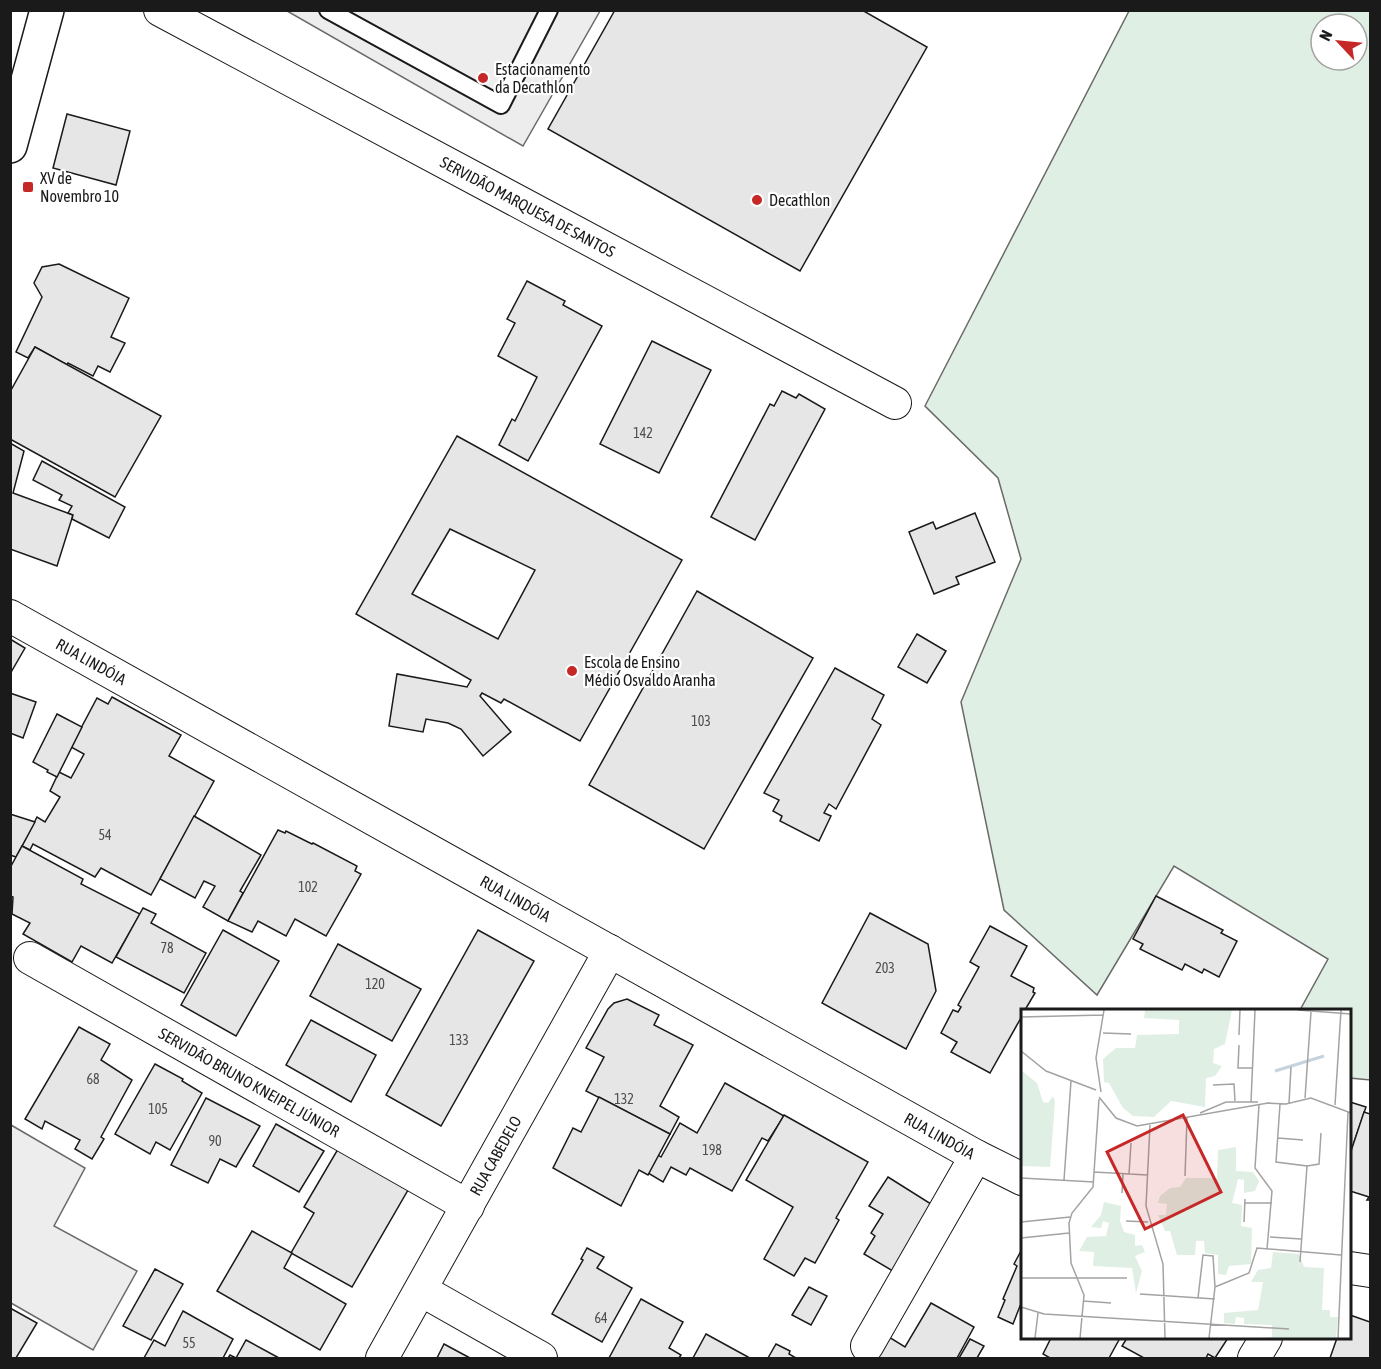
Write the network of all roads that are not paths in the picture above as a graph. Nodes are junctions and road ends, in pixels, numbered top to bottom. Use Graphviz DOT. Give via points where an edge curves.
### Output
graph roads {
  1 [pos="47,10"];
  2 [pos="160,10"];
  3 [pos="328,10"];
  4 [pos="549,10"];
  5 [pos="10,146"];
  6 [pos="895,403"];
  7 [pos="10,616"];
  8 [pos="610,951"];
  9 [pos="30,958"];
  10 [pos="976,1156"];
  11 [pos="1021,1178"];
  12 [pos="468,1206"];
  13 [pos="1351,1268"];
  14 [pos="1371,1271"];
  15 [pos="421,1290"];
  16 [pos="1265,1339"];
  17 [pos="867,1346"];
  18 [pos="382,1359"];
  19 [pos="541,1359"];
  20 [pos="1254,1359"];
  1 -- 5 [label="main road"];
  2 -- 6 [label="street, SERVIDÃO MARQUESA DE SANTOS"];
  3 -- 4 [label="lane" via="501,105"];
  7 -- 8 [label="street, RUA LINDÓIA"];
  8 -- 10 [label="street, RUA LINDÓIA"];
  8 -- 12 [label="street, RUA CABEDELO"];
  9 -- 12 [label="street, SERVIDÃO BRUNO KNEIPEL JÚNIOR"];
  10 -- 11 [label="street, RUA LINDÓIA"];
  10 -- 17 [label="street"];
  12 -- 15 [label="street, RUA CABEDELO"];
  13 -- 14 [label="street"];
  15 -- 18 [label="street, RUA CABEDELO"];
  15 -- 19 [label="street"];
  16 -- 20 [label="street"];
}
